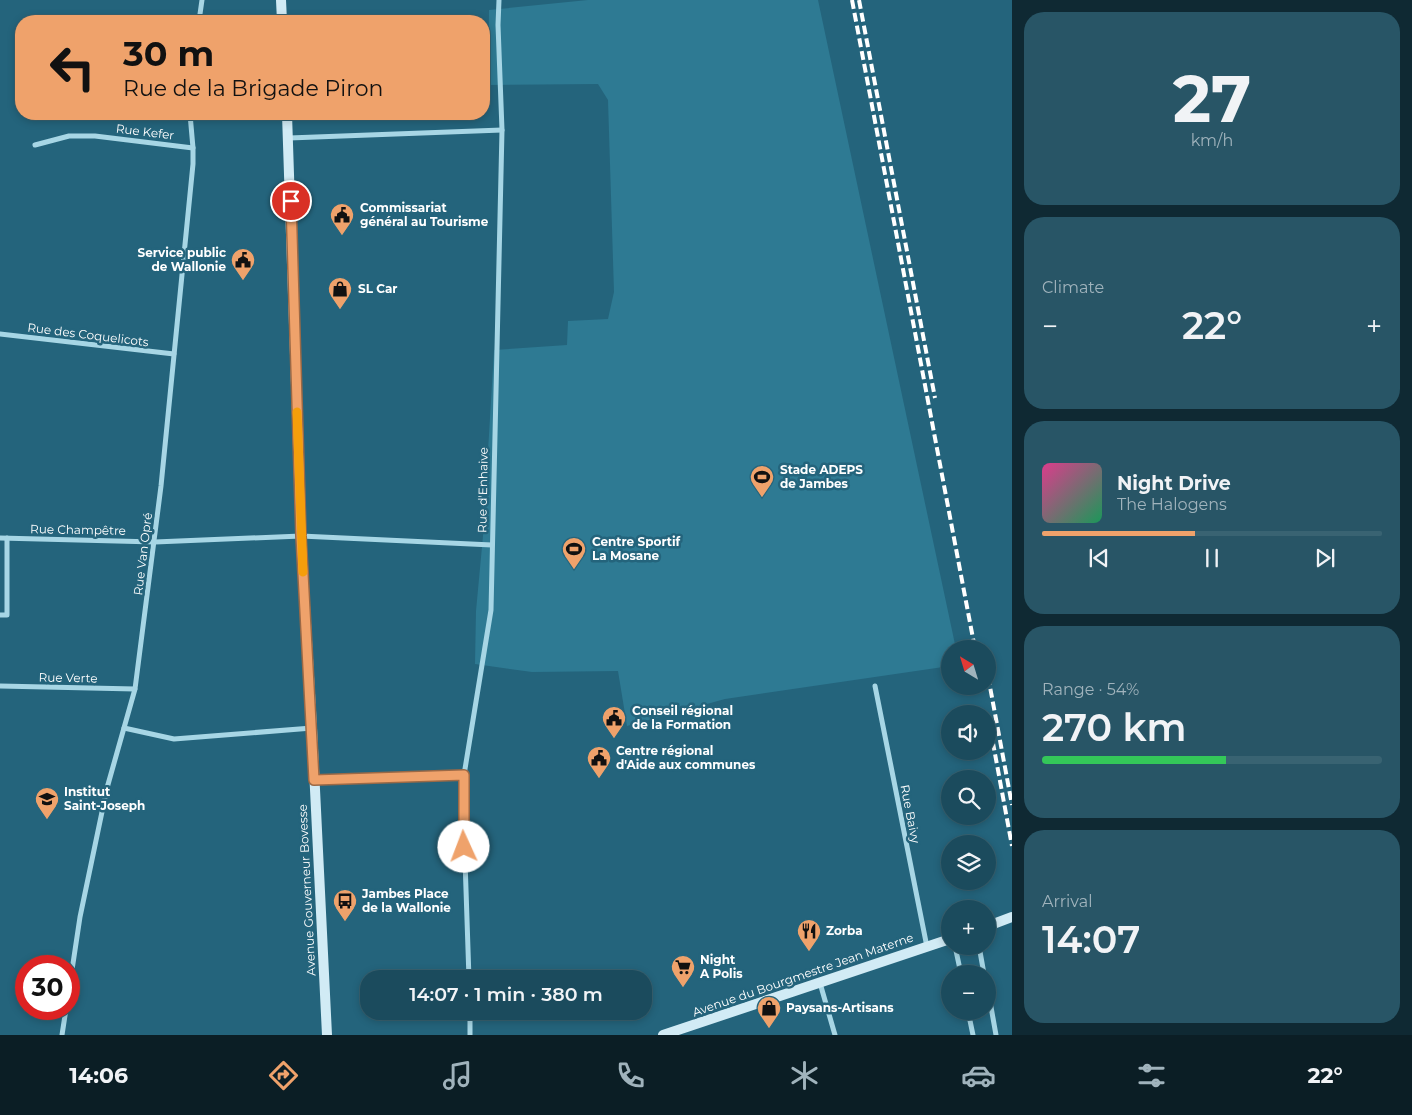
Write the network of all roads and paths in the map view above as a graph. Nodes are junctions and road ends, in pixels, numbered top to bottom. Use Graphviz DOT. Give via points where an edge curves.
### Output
graph roads {
  1 [pos="202,0"];
  2 [pos="281,0"];
  3 [pos="498,0"];
  4 [pos="200,15"];
  5 [pos="282,15"];
  6 [pos="191,120"];
  7 [pos="288,120"];
  8 [pos="502,130"];
  9 [pos="289,138"];
  10 [pos="35,146"];
  11 [pos="194,148"];
  12 [pos="0,334"];
  13 [pos="174,354"];
  14 [pos="301,536"];
  15 [pos="0,538"];
  16 [pos="7,538"];
  17 [pos="155,542"];
  18 [pos="492,545"];
  19 [pos="0,615"];
  20 [pos="0,686"];
  21 [pos="875,686"];
  22 [pos="136,689"];
  23 [pos="124,728"];
  24 [pos="312,728"];
  25 [pos="464,775"];
  26 [pos="314,780"];
  27 [pos="1012,917"];
  28 [pos="996,923"];
  29 [pos="941,942"];
  30 [pos="927,947"];
  31 [pos="74,955"];
  32 [pos="469,970"];
  33 [pos="820,982"];
  34 [pos="64,1020"];
  35 [pos="470,1020"];
  36 [pos="970,1020"];
  37 [pos="993,1020"];
  38 [pos="62,1035"];
  39 [pos="327,1035"];
  40 [pos="470,1035"];
  41 [pos="663,1035"];
  42 [pos="836,1035"];
  43 [pos="973,1035"];
  44 [pos="996,1035"];
  1 -- 4 [label="street"];
  2 -- 5 [label="main road"];
  3 -- 8 [label="street, Rue d'Enhaive"];
  6 -- 11 [label="street, Rue Van Opré"];
  7 -- 9 [label="main road, Avenue Gouverneur Bovesse"];
  8 -- 9 [label="street"];
  8 -- 18 [label="street, Rue d'Enhaive"];
  9 -- 14 [label="main road, Avenue Gouverneur Bovesse"];
  10 -- 11 [label="street, Rue Kefer" via="70,136 96,136"];
  11 -- 13 [label="street, Rue Van Opré"];
  12 -- 13 [label="street, Rue des Coquelicots"];
  13 -- 17 [label="street, Rue Van Opré"];
  14 -- 17 [label="street, Rue Champêtre"];
  14 -- 18 [label="street, Rue Champêtre"];
  14 -- 24 [label="main road, Avenue Gouverneur Bovesse"];
  15 -- 16 [label="street, Rue Champêtre"];
  16 -- 17 [label="street, Rue Champêtre"];
  16 -- 19 [label="street" via="7,615"];
  17 -- 22 [label="street, Rue Van Opré"];
  18 -- 25 [label="street, Rue d'Enhaive" via="491,610"];
  20 -- 22 [label="street, Rue Verte"];
  21 -- 30 [label="street, Rue Baivy"];
  22 -- 23 [label="street, Rue Van Opré"];
  23 -- 24 [label="street" via="174,739"];
  23 -- 31 [label="street, Rue Van Opré" via="107,788"];
  24 -- 26 [label="main road, Avenue Gouverneur Bovesse"];
  25 -- 26 [label="street"];
  25 -- 32 [label="street, Rue d'Enhaive"];
  26 -- 39 [label="main road, Avenue Gouverneur Bovesse"];
  27 -- 28 [label="main road"];
  29 -- 30 [label="main road, Avenue du Bourgmestre Jean Materne"];
  30 -- 33 [label="main road, Avenue du Bourgmestre Jean Materne"];
  33 -- 41 [label="main road, Avenue du Bourgmestre Jean Materne"];
  33 -- 42 [label="street"];
  34 -- 38 [label="street"];
  35 -- 40 [label="street"];
  36 -- 43 [label="street"];
  37 -- 44 [label="street"];
}
